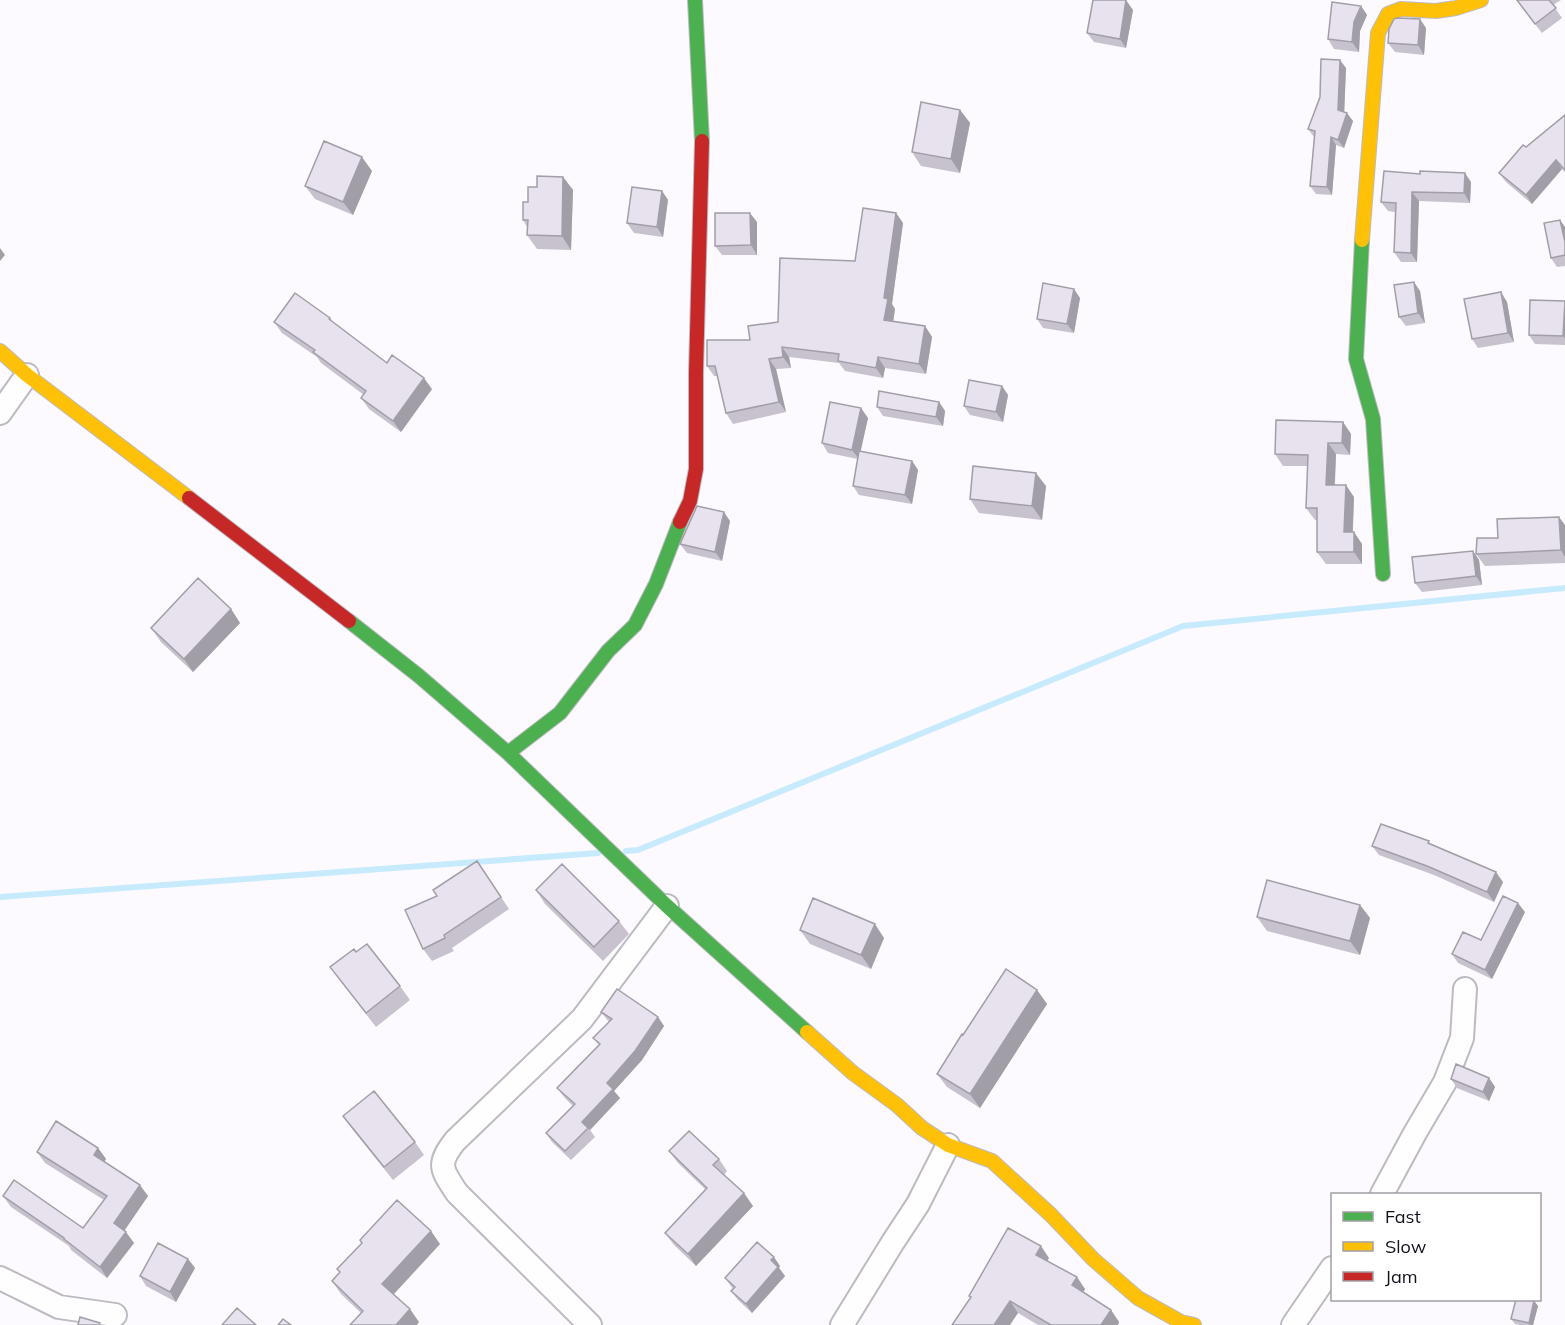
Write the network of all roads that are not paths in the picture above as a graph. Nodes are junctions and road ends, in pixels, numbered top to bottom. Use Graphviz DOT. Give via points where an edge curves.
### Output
graph roads {
  1 [pos="696,0"];
  2 [pos="1481,0"];
  3 [pos="0,351"];
  4 [pos="27,375"];
  5 [pos="0,411"];
  6 [pos="1383,574"];
  7 [pos="508,753"];
  8 [pos="667,906"];
  9 [pos="1466,989"];
  10 [pos="948,1145"];
  11 [pos="1383,1193"];
  12 [pos="1331,1269"];
  13 [pos="0,1278"];
  14 [pos="115,1315"];
  15 [pos="590,1325"];
  16 [pos="842,1325"];
  17 [pos="1194,1325"];
  18 [pos="1293,1325"];
  1 -- 7 [label="street" via="702,144 696,469 690,501 635,625 608,651 560,713"];
  2 -- 6 [label="street" via="1436,11 1401,9 1388,14 1378,33 1356,359 1373,419"];
  3 -- 4 [label="street"];
  4 -- 5 [label="street"];
  4 -- 7 [label="street" via="292,576 419,676"];
  7 -- 8 [label="street"];
  8 -- 10 [label="street" via="853,1073"];
  8 -- 15 [label="street" via="582,1019 444,1156 444,1174 457,1193"];
  9 -- 11 [label="street" via="1462,1038 1445,1082"];
  10 -- 16 [label="street" via="918,1204"];
  10 -- 17 [label="street" via="992,1161 1138,1298"];
  12 -- 18 [label="street"];
  13 -- 14 [label="street" via="59,1307"];
}
